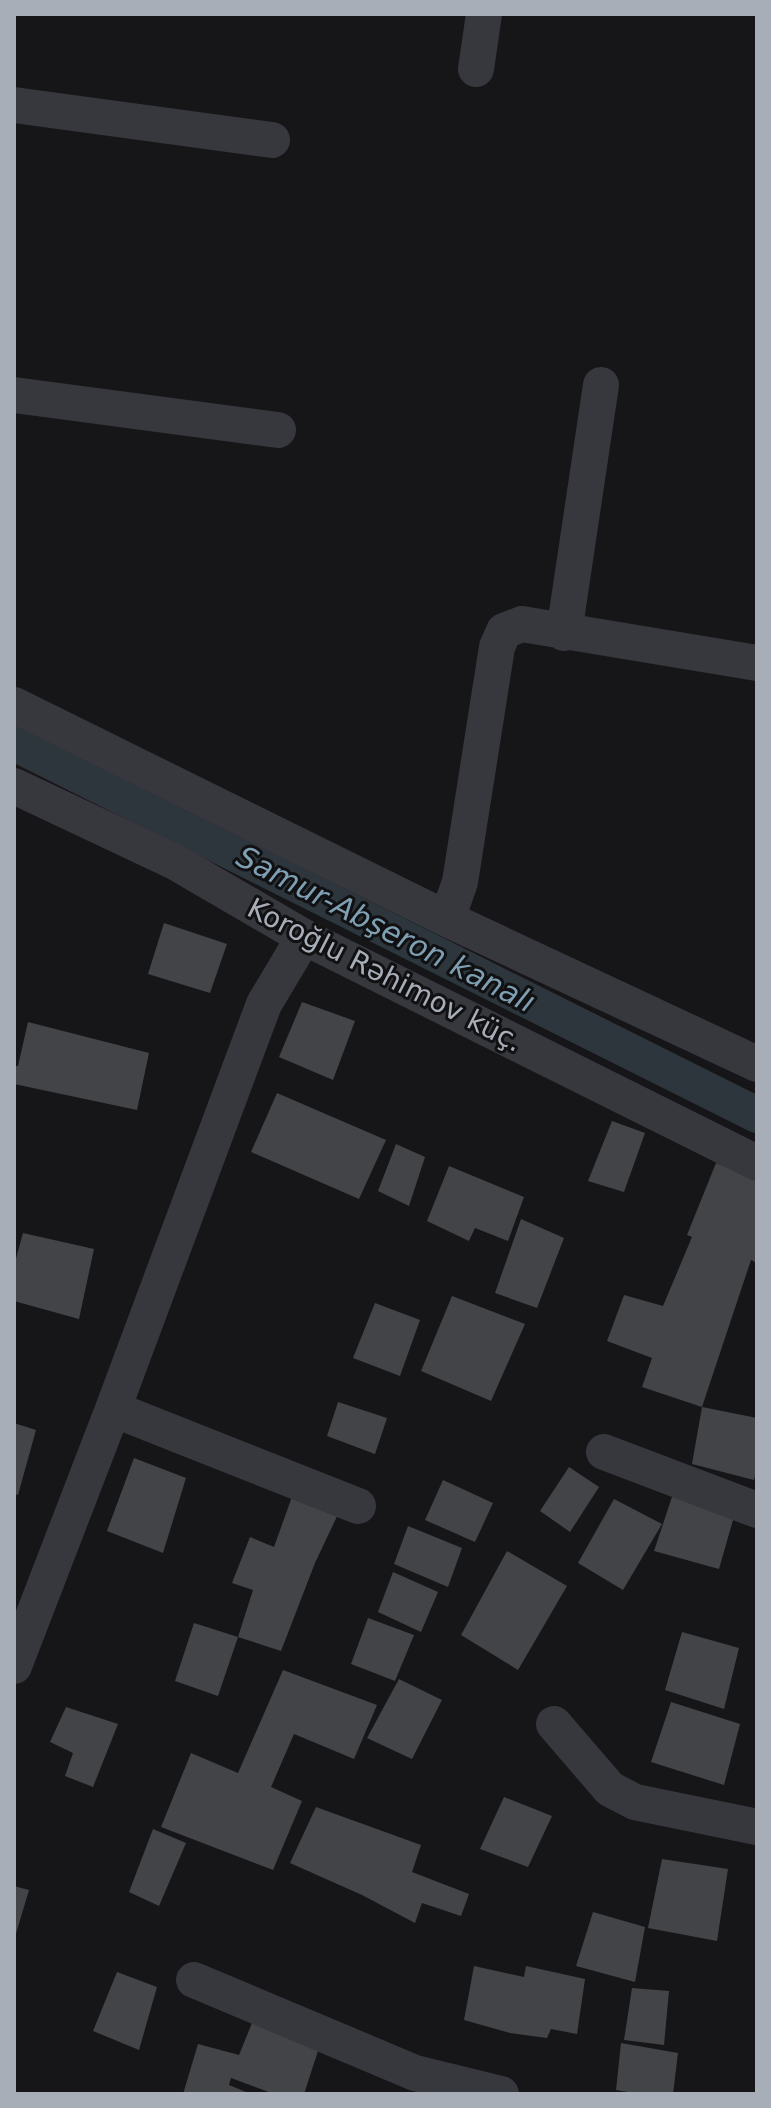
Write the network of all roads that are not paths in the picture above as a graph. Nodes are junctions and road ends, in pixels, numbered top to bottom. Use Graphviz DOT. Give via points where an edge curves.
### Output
graph roads {
  1 [pos="484,14"];
  2 [pos="476,69"];
  3 [pos="14,105"];
  4 [pos="272,140"];
  5 [pos="601,385"];
  6 [pos="14,395"];
  7 [pos="278,430"];
  8 [pos="564,633"];
  9 [pos="757,663"];
  10 [pos="14,705"];
  11 [pos="14,786"];
  12 [pos="447,919"];
  13 [pos="304,937"];
  14 [pos="757,1064"];
  15 [pos="757,1163"];
  16 [pos="113,1409"];
  17 [pos="604,1452"];
  18 [pos="358,1506"];
  19 [pos="757,1510"];
  20 [pos="14,1666"];
  21 [pos="554,1724"];
  22 [pos="757,1827"];
  23 [pos="194,1980"];
  24 [pos="501,2094"];
  1 -- 2 [label="street"];
  3 -- 4 [label="street"];
  5 -- 8 [label="street"];
  6 -- 7 [label="street"];
  8 -- 9 [label="street"];
  8 -- 12 [label="street" via="522,624 504,631 497,647 460,882"];
  10 -- 12 [label="street"];
  11 -- 13 [label="street, Koroğlu Rəhimov küç." via="175,862"];
  12 -- 14 [label="street"];
  13 -- 15 [label="street, Koroğlu Rəhimov küç."];
  13 -- 16 [label="street" via="264,1004"];
  16 -- 18 [label="street"];
  16 -- 20 [label="street"];
  17 -- 19 [label="street"];
  21 -- 22 [label="street" via="610,1789 635,1802"];
  23 -- 24 [label="street" via="415,2073"];
}
